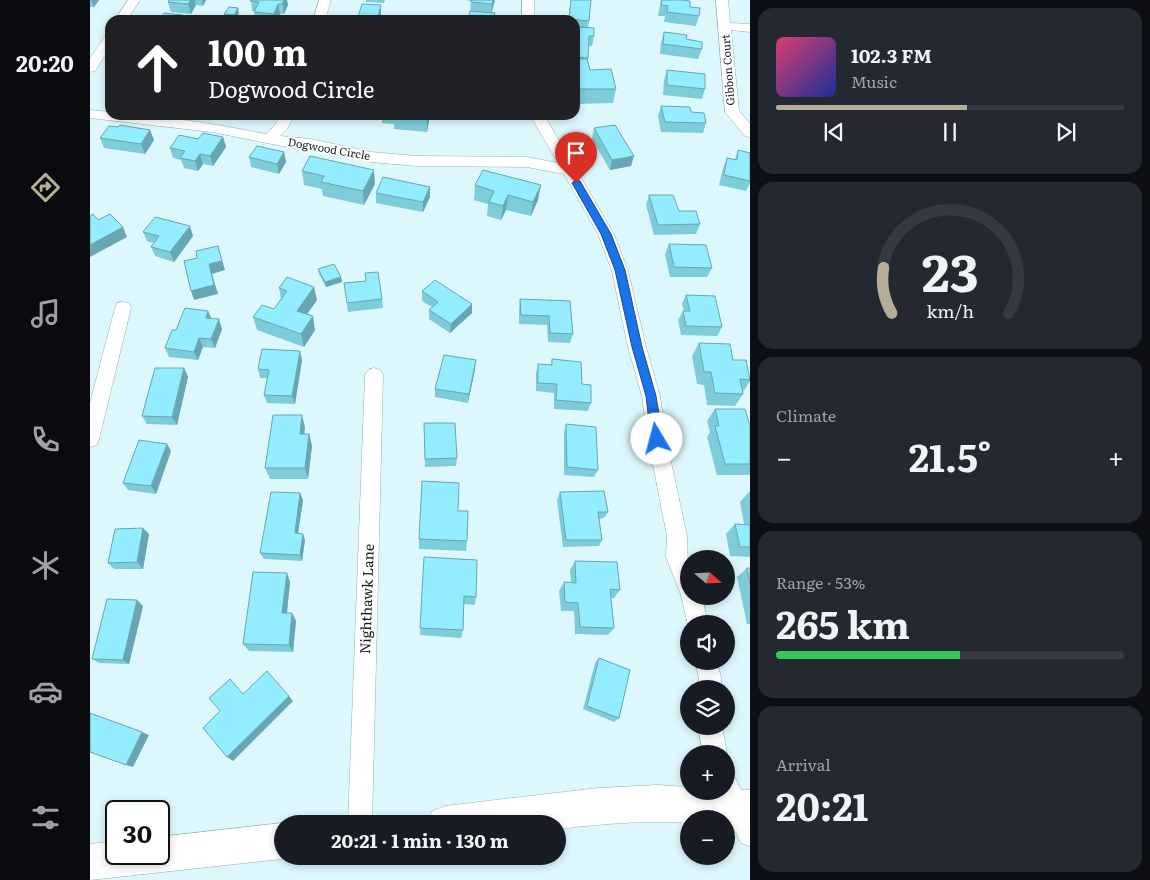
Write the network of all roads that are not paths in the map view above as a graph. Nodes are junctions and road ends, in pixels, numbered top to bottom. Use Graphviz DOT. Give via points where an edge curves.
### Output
graph roads {
  1 [pos="134,0"];
  2 [pos="325,0"];
  3 [pos="528,0"];
  4 [pos="722,0"];
  5 [pos="124,15"];
  6 [pos="320,15"];
  7 [pos="528,15"];
  8 [pos="725,26"];
  9 [pos="750,28"];
  10 [pos="105,46"];
  11 [pos="90,68"];
  12 [pos="90,114"];
  13 [pos="105,116"];
  14 [pos="142,120"];
  15 [pos="285,120"];
  16 [pos="540,120"];
  17 [pos="750,133"];
  18 [pos="270,138"];
  19 [pos="569,170"];
  20 [pos="123,308"];
  21 [pos="374,375"];
  22 [pos="90,439"];
  23 [pos="680,567"];
  24 [pos="741,809"];
  25 [pos="360,815"];
  26 [pos="521,815"];
  27 [pos="274,842"];
  28 [pos="90,863"];
  1 -- 5 [label="street"];
  2 -- 6 [label="street"];
  3 -- 7 [label="street"];
  4 -- 8 [label="street, Gibbon Court"];
  8 -- 9 [label="street"];
  8 -- 17 [label="street, Gibbon Court" via="732,112"];
  10 -- 11 [label="street"];
  12 -- 13 [label="street, Dogwood Circle"];
  14 -- 18 [label="street, Dogwood Circle"];
  15 -- 18 [label="street"];
  16 -- 19 [label="street"];
  18 -- 19 [label="street, Dogwood Circle" via="371,157 416,161 527,162"];
  19 -- 23 [label="street" via="600,223 620,270 651,396"];
  20 -- 22 [label="street"];
  21 -- 25 [label="street, Nighthawk Lane"];
  24 -- 26 [label="street" via="658,803 606,805"];
  27 -- 28 [label="street"];
}
